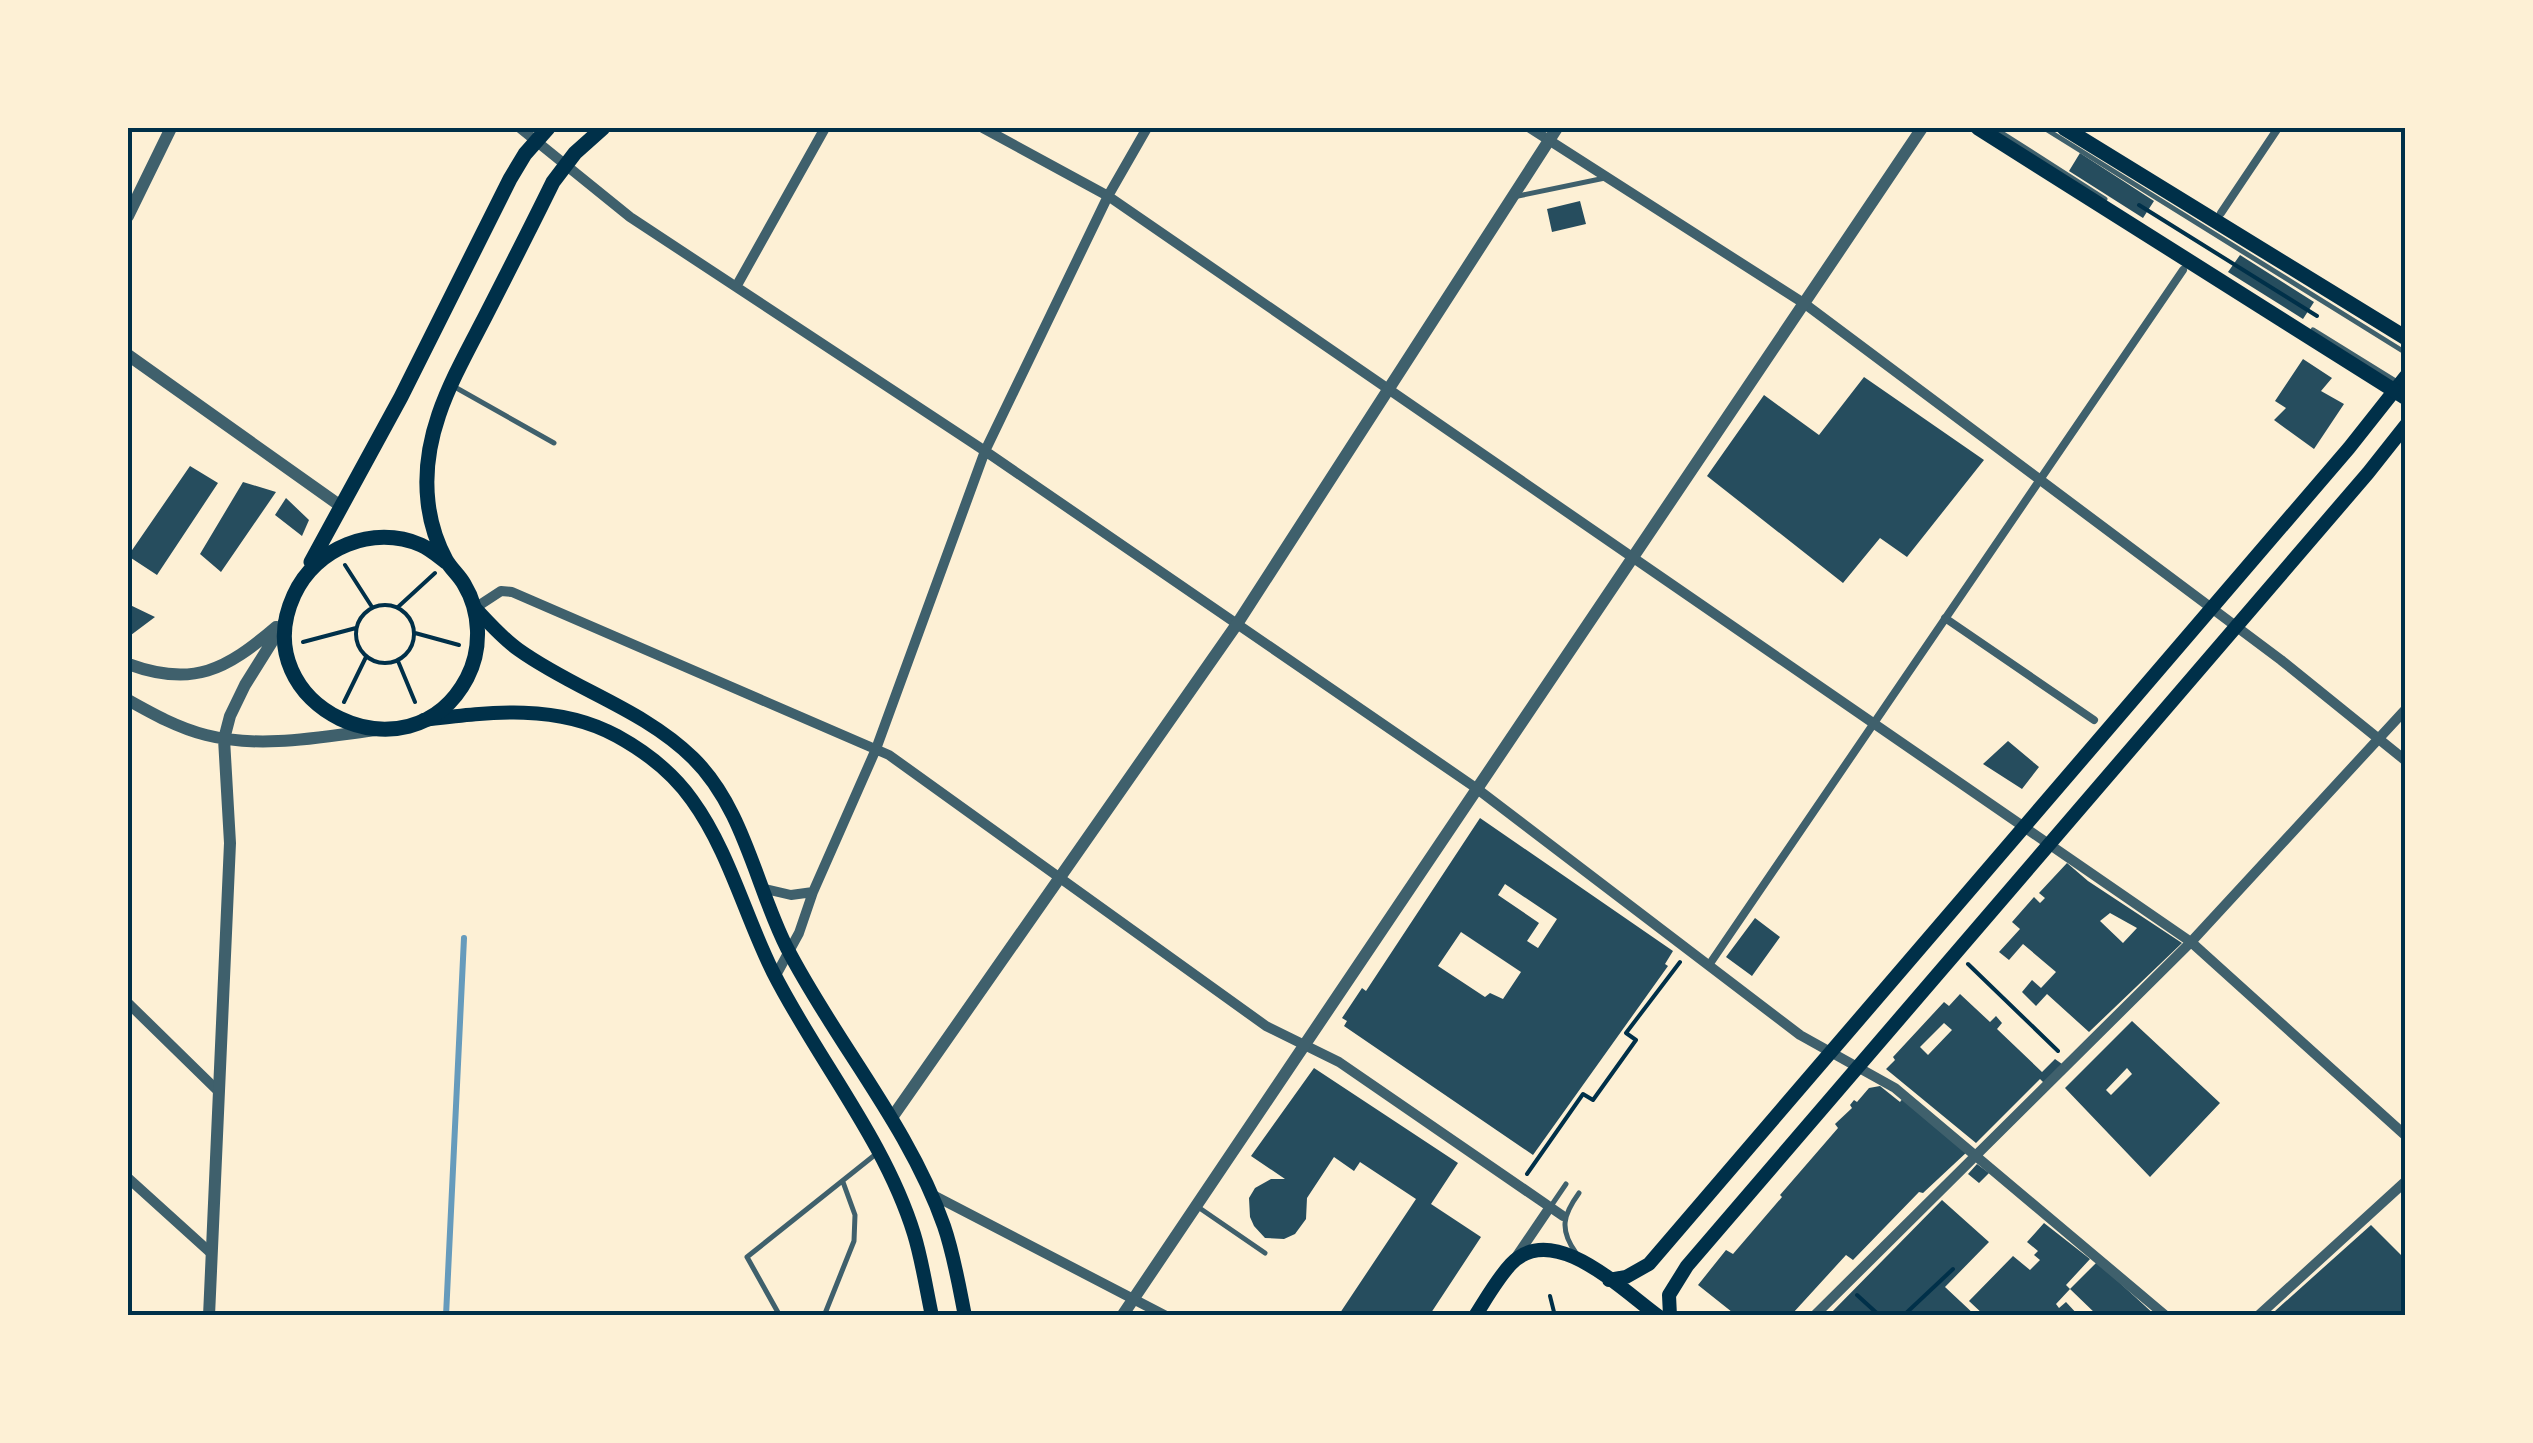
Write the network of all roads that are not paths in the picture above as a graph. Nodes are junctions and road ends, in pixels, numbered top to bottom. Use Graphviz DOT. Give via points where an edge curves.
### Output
graph roads {
  1 [pos="172,128"];
  2 [pos="520,128"];
  3 [pos="548,128"];
  4 [pos="603,128"];
  5 [pos="825,128"];
  6 [pos="983,128"];
  7 [pos="1147,128"];
  8 [pos="1530,128"];
  9 [pos="1557,128"];
  10 [pos="1922,128"];
  11 [pos="1978,128"];
  12 [pos="1994,128"];
  13 [pos="2044,128"];
  14 [pos="2064,128"];
  15 [pos="2278,128"];
  16 [pos="1549,140"];
  17 [pos="535,141"];
  18 [pos="564,166"];
  19 [pos="1608,178"];
  20 [pos="1108,196"];
  21 [pos="1512,197"];
  22 [pos="2221,213"];
  23 [pos="128,216"];
  24 [pos="2183,270"];
  25 [pos="736,287"];
  26 [pos="1806,304"];
  27 [pos="2406,338"];
  28 [pos="2406,353"];
  29 [pos="128,355"];
  30 [pos="450,385"];
  31 [pos="2402,387"];
  32 [pos="1389,388"];
  33 [pos="2406,425"];
  34 [pos="554,443"];
  35 [pos="985,451"];
  36 [pos="2040,480"];
  37 [pos="342,507"];
  38 [pos="1634,556"];
  39 [pos="446,562"];
  40 [pos="304,577"];
  41 [pos="475,608"];
  42 [pos="2211,608"];
  43 [pos="1945,618"];
  44 [pos="286,619"];
  45 [pos="1237,624"];
  46 [pos="2236,626"];
  47 [pos="128,664"];
  48 [pos="128,700"];
  49 [pos="2406,709"];
  50 [pos="423,720"];
  51 [pos="2094,720"];
  52 [pos="1874,722"];
  53 [pos="376,730"];
  54 [pos="224,739"];
  55 [pos="2378,739"];
  56 [pos="876,748"];
  57 [pos="2406,761"];
  58 [pos="1476,788"];
  59 [pos="2026,826"];
  60 [pos="2050,844"];
  61 [pos="1060,878"];
  62 [pos="761,888"];
  63 [pos="813,892"];
  64 [pos="2192,942"];
  65 [pos="790,953"];
  66 [pos="1709,965"];
  67 [pos="775,976"];
  68 [pos="128,1003"];
  69 [pos="1302,1044"];
  70 [pos="1831,1052"];
  71 [pos="1859,1066"];
  72 [pos="219,1092"];
  73 [pos="891,1120"];
  74 [pos="2406,1136"];
  75 [pos="1975,1152"];
  76 [pos="877,1154"];
  77 [pos="128,1178"];
  78 [pos="843,1181"];
  79 [pos="2406,1181"];
  80 [pos="1566,1184"];
  81 [pos="1579,1193"];
  82 [pos="931,1194"];
  83 [pos="1195,1205"];
  84 [pos="1550,1207"];
  85 [pos="1563,1216"];
  86 [pos="212,1254"];
  87 [pos="1265,1254"];
  88 [pos="1584,1263"];
  89 [pos="1511,1264"];
  90 [pos="1609,1280"];
  91 [pos="1134,1298"];
  92 [pos="209,1316"];
  93 [pos="780,1316"];
  94 [pos="824,1316"];
  95 [pos="932,1316"];
  96 [pos="964,1316"];
  97 [pos="1122,1316"];
  98 [pos="1166,1316"];
  99 [pos="1475,1316"];
  100 [pos="1658,1316"];
  101 [pos="1670,1316"];
  102 [pos="1814,1316"];
  103 [pos="2166,1316"];
  104 [pos="2258,1316"];
  1 -- 23 [label="street"];
  2 -- 17 [label="street"];
  3 -- 17 [label="main road"];
  4 -- 18 [label="main road"];
  5 -- 25 [label="street"];
  6 -- 20 [label="street"];
  7 -- 20 [label="street"];
  8 -- 16 [label="street"];
  9 -- 16 [label="street"];
  10 -- 26 [label="street"];
  11 -- 31 [label="main road"];
  12 -- 31 [label="lane"];
  13 -- 28 [label="lane"];
  14 -- 27 [label="main road"];
  15 -- 22 [label="street"];
  16 -- 19 [label="street"];
  16 -- 21 [label="street"];
  17 -- 18 [label="street"];
  17 -- 37 [label="main road"];
  18 -- 25 [label="street"];
  18 -- 30 [label="main road"];
  19 -- 21 [label="lane"];
  19 -- 26 [label="street"];
  20 -- 32 [label="street"];
  20 -- 35 [label="street"];
  21 -- 32 [label="street"];
  24 -- 36 [label="street"];
  25 -- 35 [label="street"];
  26 -- 36 [label="street"];
  26 -- 38 [label="street"];
  29 -- 37 [label="street"];
  30 -- 34 [label="lane"];
  30 -- 39 [label="main road" via="431,435 427,471 433,528"];
  31 -- 42 [label="main road"];
  32 -- 38 [label="street"];
  32 -- 45 [label="street"];
  33 -- 46 [label="main road"];
  35 -- 45 [label="street"];
  35 -- 56 [label="street"];
  36 -- 42 [label="street"];
  36 -- 43 [label="street"];
  37 -- 40 [label="main road"];
  38 -- 52 [label="street"];
  38 -- 58 [label="street"];
  39 -- 40 [label="main road" via="422,546 364,539 336,549"];
  39 -- 41 [label="main road"];
  40 -- 44 [label="main road"];
  41 -- 50 [label="main road" via="477,650 467,678"];
  41 -- 56 [label="street" via="500,591 512,592"];
  41 -- 62 [label="main road" via="516,649 630,711 698,763 736,824"];
  42 -- 46 [label="street"];
  42 -- 59 [label="main road"];
  43 -- 51 [label="street"];
  43 -- 52 [label="street"];
  44 -- 47 [label="street" via="242,656 199,674 175,676"];
  44 -- 53 [label="main road" via="291,668 302,688 335,718"];
  44 -- 54 [label="street" via="245,686"];
  45 -- 58 [label="street"];
  45 -- 61 [label="street"];
  46 -- 55 [label="street"];
  46 -- 60 [label="main road"];
  48 -- 54 [label="street"];
  49 -- 55 [label="street"];
  50 -- 53 [label="main road"];
  50 -- 67 [label="main road" via="548,713 597,726 652,758 704,818"];
  52 -- 59 [label="street"];
  52 -- 66 [label="street"];
  53 -- 54 [label="street" via="264,742"];
  54 -- 72 [label="street" via="230,843"];
  55 -- 57 [label="street"];
  55 -- 64 [label="street"];
  56 -- 61 [label="street"];
  56 -- 63 [label="street"];
  58 -- 66 [label="street"];
  58 -- 69 [label="street"];
  59 -- 60 [label="street"];
  59 -- 70 [label="main road"];
  60 -- 64 [label="street"];
  60 -- 71 [label="main road"];
  61 -- 69 [label="street" via="1266,1026"];
  61 -- 73 [label="street"];
  62 -- 63 [label="street" via="791,896"];
  62 -- 65 [label="main road"];
  63 -- 65 [label="street"];
  64 -- 74 [label="street"];
  64 -- 75 [label="street"];
  65 -- 67 [label="street"];
  65 -- 73 [label="main road"];
  66 -- 70 [label="street"];
  67 -- 76 [label="main road"];
  68 -- 72 [label="street"];
  69 -- 83 [label="street"];
  69 -- 84 [label="street" via="1339,1062"];
  70 -- 71 [label="street"];
  70 -- 90 [label="main road" via="1649,1264"];
  71 -- 75 [label="street"];
  71 -- 101 [label="main road" via="1687,1266 1669,1295"];
  72 -- 86 [label="street"];
  73 -- 82 [label="main road"];
  75 -- 102 [label="street"];
  75 -- 103 [label="street"];
  76 -- 78 [label="lane"];
  76 -- 95 [label="main road" via="914,1234"];
  77 -- 86 [label="street"];
  78 -- 93 [label="lane" via="748,1257"];
  78 -- 94 [label="lane" via="855,1215 854,1241"];
  79 -- 104 [label="street"];
  80 -- 84 [label="lane"];
  81 -- 85 [label="lane"];
  82 -- 91 [label="street"];
  82 -- 96 [label="main road" via="946,1230"];
  83 -- 87 [label="lane"];
  83 -- 91 [label="street"];
  84 -- 85 [label="street"];
  84 -- 89 [label="street"];
  85 -- 88 [label="lane" via="1569,1243"];
  86 -- 92 [label="street"];
  88 -- 89 [label="main road" via="1553,1250 1524,1254"];
  88 -- 90 [label="main road"];
  89 -- 99 [label="main road"];
  90 -- 100 [label="main road"];
  91 -- 97 [label="street"];
  91 -- 98 [label="street"];
}
